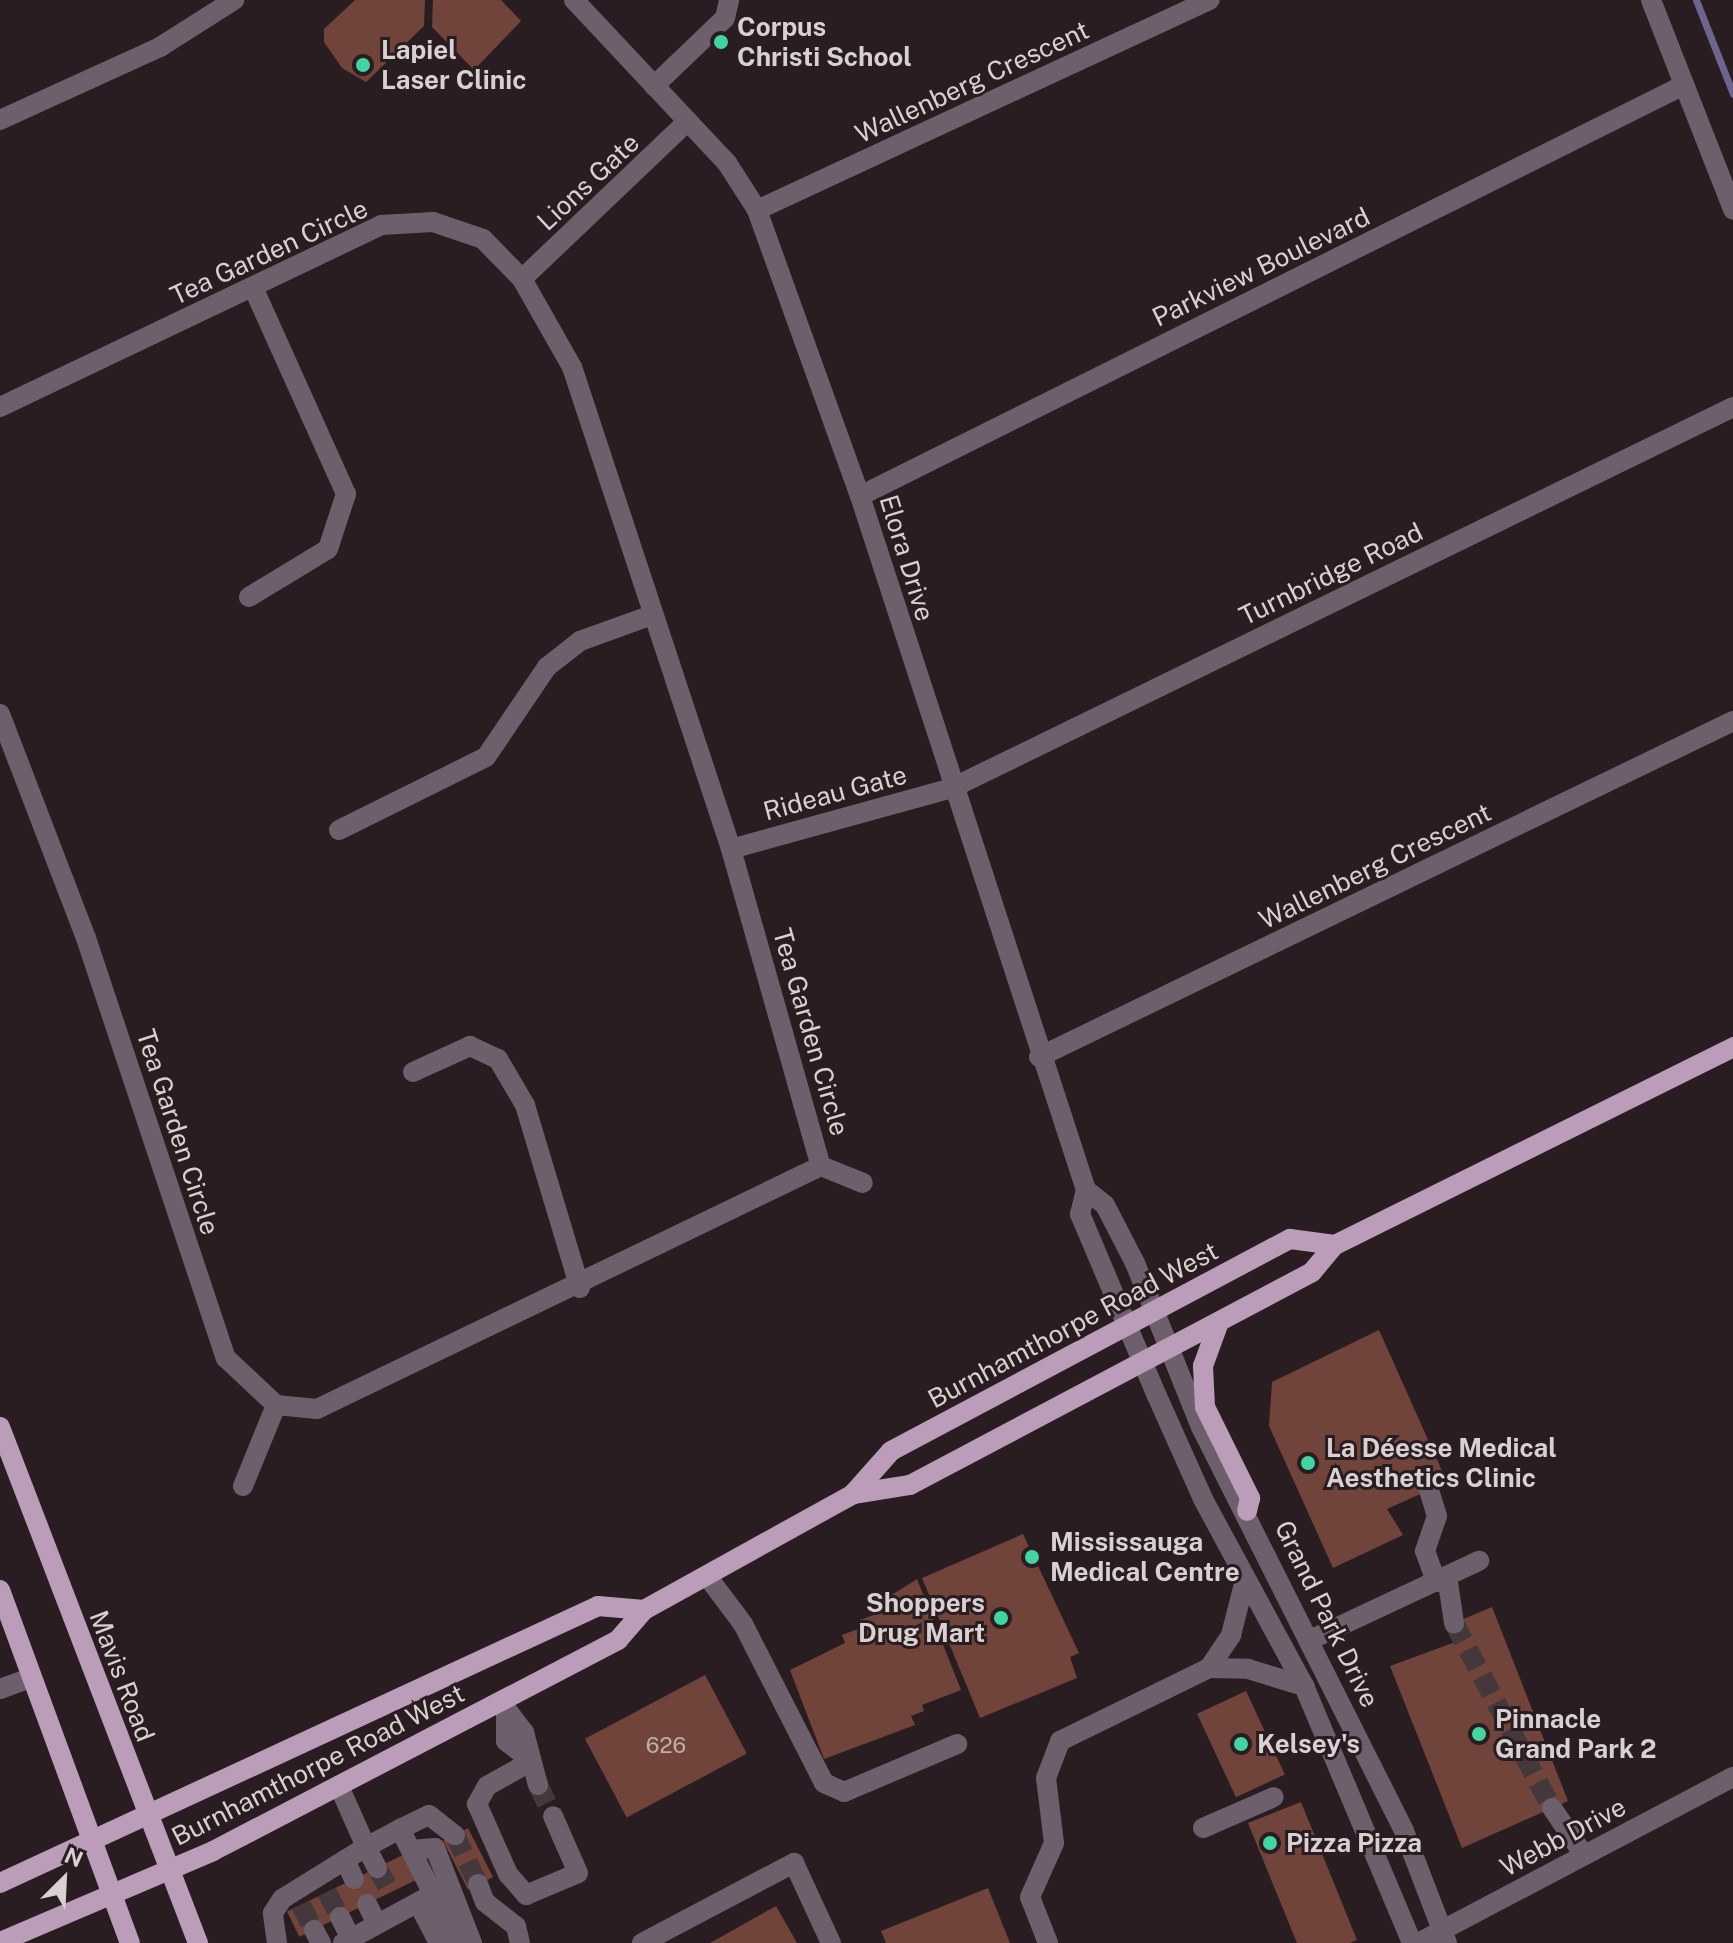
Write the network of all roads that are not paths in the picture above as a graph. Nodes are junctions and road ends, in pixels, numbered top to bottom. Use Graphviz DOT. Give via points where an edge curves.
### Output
graph roads {
  1 [pos="234,0"];
  2 [pos="574,0"];
  3 [pos="729,0"];
  4 [pos="1210,0"];
  5 [pos="1651,0"];
  6 [pos="1684,85"];
  7 [pos="654,86"];
  8 [pos="0,120"];
  9 [pos="688,121"];
  10 [pos="1733,209"];
  11 [pos="757,210"];
  12 [pos="522,279"];
  13 [pos="254,289"];
  14 [pos="0,407"];
  15 [pos="1733,407"];
  16 [pos="860,496"];
  17 [pos="249,597"];
  18 [pos="652,615"];
  19 [pos="0,714"];
  20 [pos="1733,721"];
  21 [pos="952,788"];
  22 [pos="339,830"];
  23 [pos="731,849"];
  24 [pos="1733,1047"];
  25 [pos="1039,1057"];
  26 [pos="413,1072"];
  27 [pos="821,1166"];
  28 [pos="863,1183"];
  29 [pos="1086,1190"];
  30 [pos="1335,1245"];
  31 [pos="580,1288"];
  32 [pos="1154,1312"];
  33 [pos="1219,1322"];
  34 [pos="1128,1325"];
  35 [pos="1168,1348"];
  36 [pos="1143,1361"];
  37 [pos="276,1405"];
  38 [pos="0,1427"];
  39 [pos="243,1486"];
  40 [pos="1429,1490"];
  41 [pos="853,1494"];
  42 [pos="1247,1511"];
  43 [pos="1479,1561"];
  44 [pos="707,1576"];
  45 [pos="1441,1579"];
  46 [pos="1245,1580"];
  47 [pos="0,1590"];
  48 [pos="644,1610"];
  49 [pos="1454,1623"];
  50 [pos="1310,1640"];
  51 [pos="1209,1668"];
  52 [pos="30,1678"];
  53 [pos="1304,1686"];
  54 [pos="0,1689"];
  55 [pos="504,1708"];
  56 [pos="957,1744"];
  57 [pos="526,1760"];
  58 [pos="1733,1777"];
  59 [pos="538,1785"];
  60 [pos="339,1786"];
  61 [pos="1274,1797"];
  62 [pos="1552,1808"];
  63 [pos="553,1816"];
  64 [pos="149,1817"];
  65 [pos="1203,1828"];
  66 [pos="400,1829"];
  67 [pos="455,1835"];
  68 [pos="90,1842"];
  69 [pos="366,1847"];
  70 [pos="411,1850"];
  71 [pos="1584,1855"];
  72 [pos="345,1860"];
  73 [pos="169,1868"];
  74 [pos="377,1868"];
  75 [pos="354,1879"];
  76 [pos="0,1883"];
  77 [pos="478,1884"];
  78 [pos="110,1891"];
  79 [pos="391,1892"];
  80 [pos="418,1903"];
  81 [pos="367,1904"];
  82 [pos="340,1917"];
  83 [pos="377,1924"];
  84 [pos="1445,1936"];
  85 [pos="347,1941"];
  86 [pos="0,1942"];
  87 [pos="130,1943"];
  88 [pos="198,1943"];
  89 [pos="277,1943"];
  90 [pos="439,1943"];
  91 [pos="455,1943"];
  92 [pos="472,1943"];
  93 [pos="520,1943"];
  94 [pos="642,1943"];
  95 [pos="831,1943"];
  96 [pos="1048,1943"];
  97 [pos="1415,1943"];
  1 -- 8 [label="street" via="160,47"];
  2 -- 7 [label="street, Elora Drive"];
  3 -- 7 [label="street" via="725,18"];
  4 -- 11 [label="street, Wallenberg Crescent"];
  5 -- 6 [label="street"];
  6 -- 10 [label="street"];
  6 -- 16 [label="street, Parkview Boulevard"];
  7 -- 9 [label="street, Elora Drive"];
  9 -- 11 [label="street, Elora Drive"];
  9 -- 12 [label="street, Lions Gate"];
  11 -- 16 [label="street, Elora Drive"];
  12 -- 13 [label="street, Tea Garden Circle" via="483,239 433,222 381,225"];
  12 -- 18 [label="street, Tea Garden Circle" via="572,367"];
  13 -- 14 [label="street, Tea Garden Circle"];
  13 -- 17 [label="street" via="346,494 328,549"];
  15 -- 21 [label="street, Turnbridge Road"];
  16 -- 21 [label="street, Elora Drive"];
  18 -- 22 [label="street" via="580,641 547,667 486,757"];
  18 -- 23 [label="street, Tea Garden Circle"];
  19 -- 37 [label="street, Tea Garden Circle" via="86,938 226,1358"];
  20 -- 25 [label="street, Wallenberg Crescent"];
  21 -- 23 [label="street, Rideau Gate"];
  21 -- 25 [label="street, Elora Drive"];
  23 -- 27 [label="street, Tea Garden Circle"];
  24 -- 30 [label="main road, Burnhamthorpe Road West"];
  25 -- 29 [label="street, Elora Drive"];
  26 -- 31 [label="street" via="470,1046 498,1059 525,1105"];
  27 -- 28 [label="street"];
  27 -- 31 [label="street, Tea Garden Circle"];
  29 -- 32 [label="street, Elora Drive" via="1105,1205"];
  29 -- 34 [label="street, Elora Drive" via="1080,1214"];
  30 -- 32 [label="main road, Burnhamthorpe Road West" via="1290,1239"];
  30 -- 33 [label="main road, Burnhamthorpe Road West" via="1312,1272"];
  31 -- 37 [label="street, Tea Garden Circle" via="317,1409"];
  32 -- 34 [label="main road, Burnhamthorpe Road West"];
  32 -- 35 [label="street, Grand Park Drive"];
  33 -- 35 [label="main road, Burnhamthorpe Road West"];
  33 -- 42 [label="main road" via="1203,1366 1205,1407 1250,1498"];
  34 -- 36 [label="street, Grand Park Drive"];
  34 -- 41 [label="main road, Burnhamthorpe Road West" via="891,1451"];
  35 -- 36 [label="main road, Burnhamthorpe Road West"];
  35 -- 42 [label="street, Grand Park Drive"];
  36 -- 41 [label="main road, Burnhamthorpe Road West" via="910,1485"];
  36 -- 46 [label="street, Grand Park Drive"];
  37 -- 39 [label="street"];
  38 -- 64 [label="main road, Mavis Road"];
  40 -- 45 [label="street" via="1437,1516 1425,1551"];
  41 -- 44 [label="main road, Burnhamthorpe Road West"];
  42 -- 50 [label="street, Grand Park Drive"];
  43 -- 45 [label="street"];
  44 -- 48 [label="main road, Burnhamthorpe Road West"];
  44 -- 56 [label="street" via="743,1624 824,1783 844,1792"];
  45 -- 49 [label="street"];
  45 -- 50 [label="street"];
  46 -- 51 [label="street" via="1231,1635"];
  46 -- 53 [label="street, Grand Park Drive"];
  47 -- 52 [label="main road"];
  48 -- 55 [label="main road, Burnhamthorpe Road West" via="618,1640"];
  48 -- 64 [label="main road, Burnhamthorpe Road West" via="598,1606"];
  50 -- 84 [label="street, Grand Park Drive" via="1404,1831"];
  51 -- 53 [label="street" via="1248,1669"];
  51 -- 96 [label="street" via="1060,1741 1046,1778 1054,1843 1030,1897"];
  52 -- 54 [label="street"];
  52 -- 68 [label="main road"];
  53 -- 97 [label="street, Grand Park Drive"];
  55 -- 57 [label="street" via="506,1741"];
  55 -- 60 [label="main road, Burnhamthorpe Road West"];
  57 -- 59 [label="street"];
  57 -- 63 [label="street" via="487,1786 477,1804 508,1874 526,1895 578,1873"];
  58 -- 71 [label="street, Webb Drive"];
  60 -- 69 [label="street"];
  60 -- 73 [label="main road, Burnhamthorpe Road West"];
  61 -- 65 [label="street"];
  62 -- 71 [label="street"];
  64 -- 68 [label="main road, Burnhamthorpe Road West"];
  64 -- 73 [label="main road, Mavis Road"];
  66 -- 67 [label="street" via="429,1815"];
  66 -- 69 [label="street"];
  66 -- 70 [label="street"];
  68 -- 76 [label="main road, Burnhamthorpe Road West"];
  68 -- 78 [label="main road"];
  69 -- 72 [label="street"];
  69 -- 74 [label="street"];
  70 -- 80 [label="street"];
  70 -- 92 [label="street" via="435,1848"];
  71 -- 84 [label="street, Webb Drive"];
  72 -- 75 [label="street"];
  72 -- 89 [label="street" via="323,1884 273,1913"];
  73 -- 78 [label="main road, Burnhamthorpe Road West"];
  73 -- 88 [label="main road, Mavis Road"];
  77 -- 93 [label="street" via="485,1902 516,1926"];
  78 -- 86 [label="main road, Burnhamthorpe Road West"];
  78 -- 87 [label="main road"];
  79 -- 80 [label="street"];
  80 -- 83 [label="street"];
  80 -- 90 [label="street"];
  80 -- 91 [label="street"];
  81 -- 83 [label="street"];
  82 -- 85 [label="street"];
  83 -- 85 [label="street"];
  84 -- 97 [label="street, Webb Drive"];
  94 -- 95 [label="street" via="794,1863"];
}
